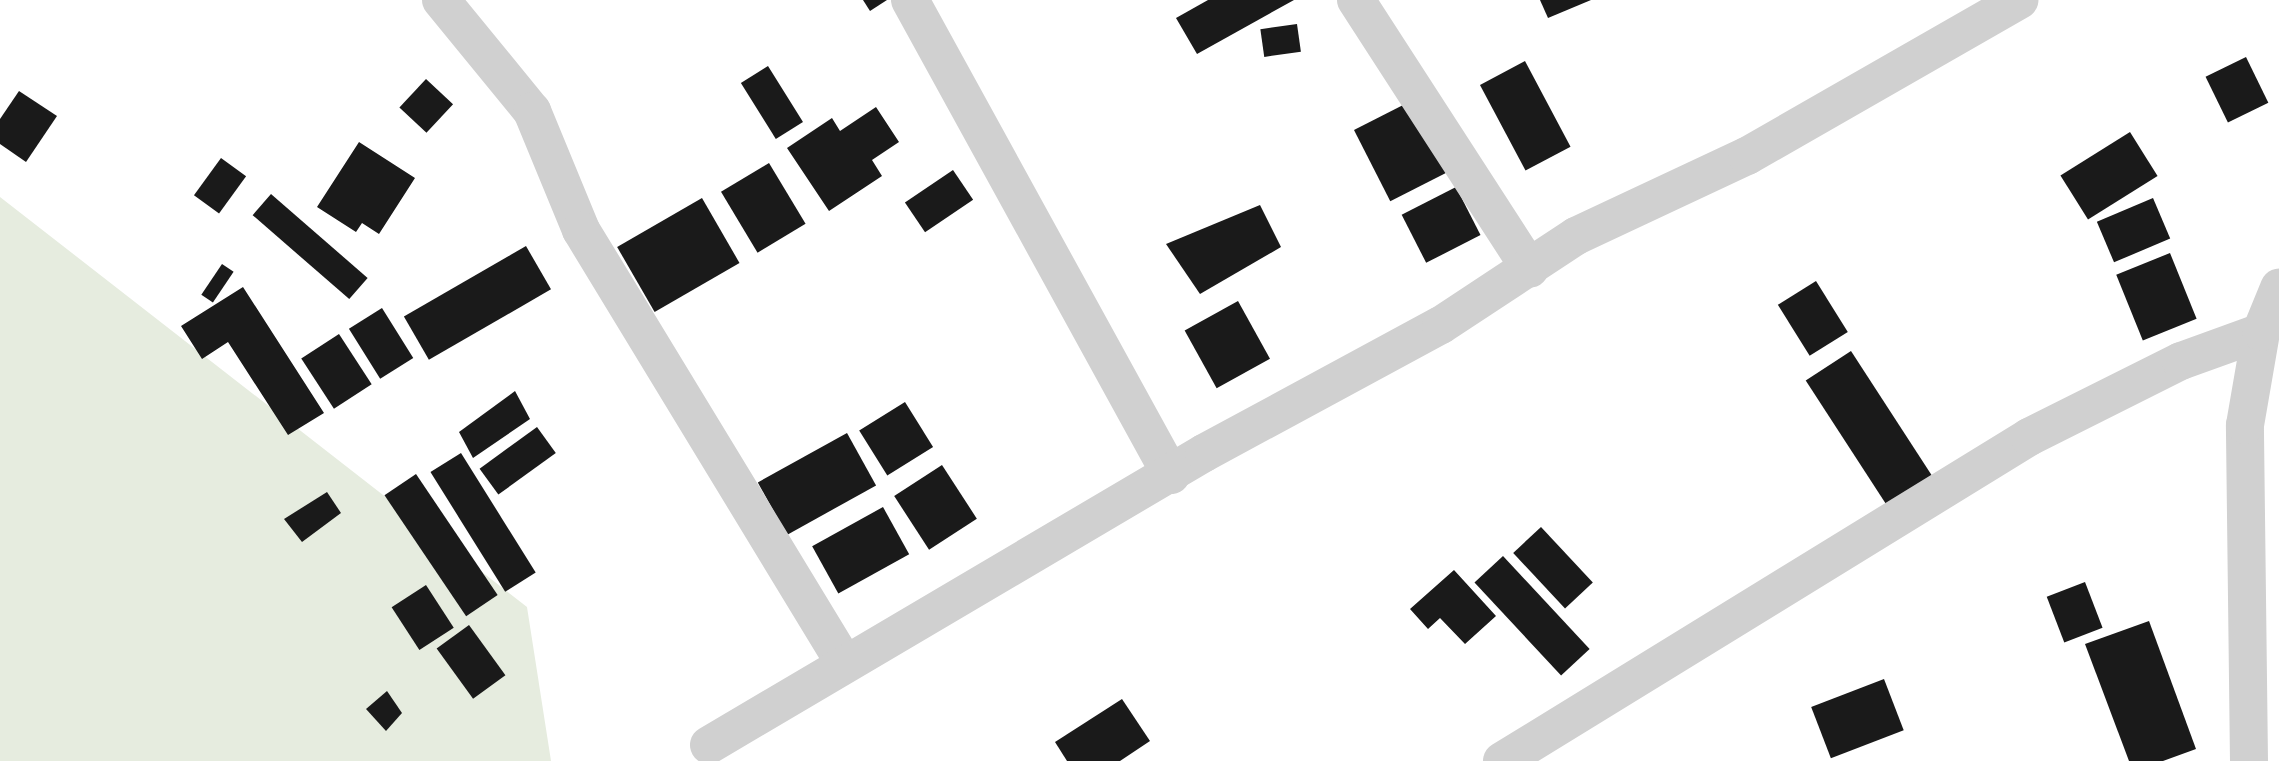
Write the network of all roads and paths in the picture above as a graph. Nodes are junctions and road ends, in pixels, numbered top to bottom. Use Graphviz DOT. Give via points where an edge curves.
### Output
graph roads {
  1 [pos="441,0"];
  2 [pos="910,0"];
  3 [pos="1356,0"];
  4 [pos="2019,0"];
  5 [pos="1530,269"];
  6 [pos="2279,288"];
  7 [pos="2261,332"];
  8 [pos="1171,475"];
  9 [pos="845,664"];
  10 [pos="709,744"];
  11 [pos="2238,754"];
  12 [pos="1502,761"];
  1 -- 9 [label="street" via="532,111 581,230"];
  2 -- 8 [label="street"];
  3 -- 5 [label="street"];
  4 -- 5 [label="street" via="1747,156 1576,236"];
  5 -- 8 [label="street"];
  6 -- 7 [label="street"];
  7 -- 11 [label="street" via="2245,425"];
  7 -- 12 [label="street" via="2181,360 2029,437"];
  8 -- 9 [label="street"];
  9 -- 10 [label="street"];
}
